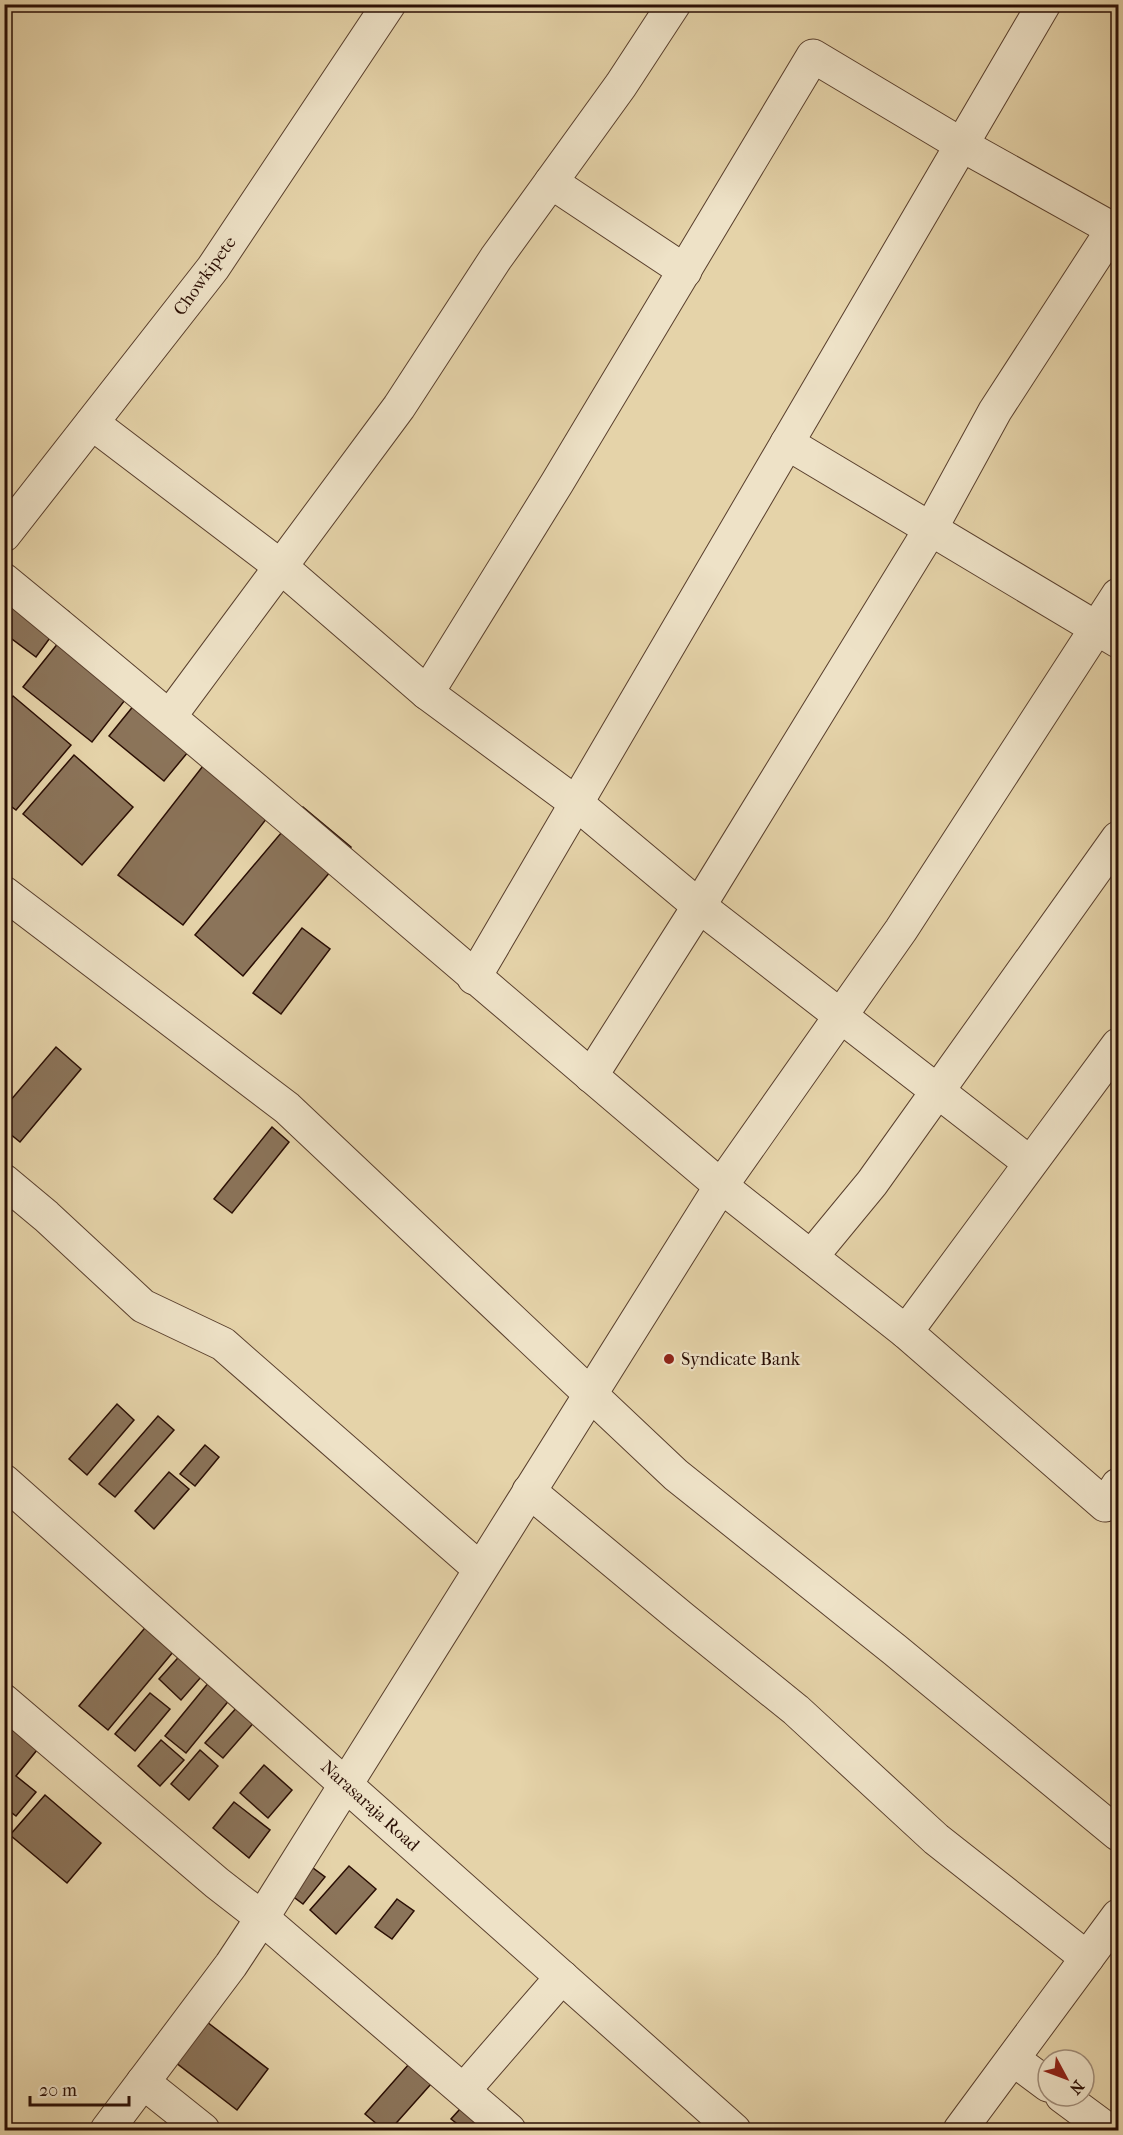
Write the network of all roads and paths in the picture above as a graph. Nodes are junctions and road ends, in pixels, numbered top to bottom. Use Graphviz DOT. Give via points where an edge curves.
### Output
graph roads {
  1 [pos="389,4"];
  2 [pos="674,4"];
  3 [pos="1044,4"];
  4 [pos="962,146"];
  5 [pos="551,182"];
  6 [pos="1116,231"];
  7 [pos="685,271"];
  8 [pos="92,423"];
  9 [pos="788,443"];
  10 [pos="930,530"];
  11 [pos="4,535"];
  12 [pos="280,566"];
  13 [pos="4,580"];
  14 [pos="1119,595"];
  15 [pos="1108,634"];
  16 [pos="427,693"];
  17 [pos="170,716"];
  18 [pos="576,803"];
  19 [pos="1119,838"];
  20 [pos="4,893"];
  21 [pos="699,906"];
  22 [pos="474,978"];
  23 [pos="840,1017"];
  24 [pos="1119,1045"];
  25 [pos="591,1076"];
  26 [pos="938,1091"];
  27 [pos="1030,1164"];
  28 [pos="4,1181"];
  29 [pos="721,1186"];
  30 [pos="811,1257"];
  31 [pos="906,1332"];
  32 [pos="589,1393"];
  33 [pos="4,1481"];
  34 [pos="529,1491"];
  35 [pos="1114,1502"];
  36 [pos="480,1569"];
  37 [pos="4,1701"];
  38 [pos="346,1785"];
  39 [pos="1119,1834"];
  40 [pos="1119,1916"];
  41 [pos="262,1918"];
  42 [pos="1087,1958"];
  43 [pos="562,1977"];
  44 [pos="1013,2059"];
  45 [pos="1036,2076"];
  46 [pos="143,2082"];
  47 [pos="464,2090"];
  48 [pos="1078,2108"];
  49 [pos="106,2130"];
  50 [pos="203,2130"];
  51 [pos="509,2130"];
  52 [pos="734,2130"];
  53 [pos="960,2130"];
  54 [pos="1108,2130"];
  1 -- 8 [label="street, Chowkipete" via="213,268"];
  2 -- 5 [label="street"];
  3 -- 4 [label="street"];
  4 -- 6 [label="street"];
  4 -- 7 [label="street" via="813,56"];
  4 -- 9 [label="street"];
  5 -- 7 [label="street"];
  5 -- 12 [label="street" via="496,258 399,407"];
  6 -- 10 [label="street" via="995,411"];
  7 -- 16 [label="street"];
  8 -- 11 [label="street, Chowkipete"];
  8 -- 12 [label="street"];
  9 -- 10 [label="street"];
  9 -- 18 [label="street"];
  10 -- 15 [label="street"];
  10 -- 21 [label="street"];
  12 -- 16 [label="street"];
  12 -- 17 [label="street"];
  13 -- 17 [label="street"];
  14 -- 15 [label="street"];
  15 -- 23 [label="street"];
  16 -- 18 [label="street"];
  17 -- 22 [label="street"];
  18 -- 21 [label="street"];
  18 -- 22 [label="street"];
  19 -- 26 [label="street"];
  20 -- 32 [label="street" via="287,1108"];
  21 -- 23 [label="street"];
  21 -- 25 [label="street"];
  22 -- 25 [label="street"];
  23 -- 26 [label="street"];
  23 -- 29 [label="street"];
  24 -- 27 [label="street"];
  25 -- 29 [label="street"];
  26 -- 27 [label="street"];
  26 -- 30 [label="street" via="872,1183"];
  27 -- 31 [label="street"];
  28 -- 36 [label="street" via="144,1306 223,1344"];
  29 -- 30 [label="street"];
  29 -- 32 [label="street"];
  30 -- 31 [label="street"];
  31 -- 35 [label="street"];
  32 -- 34 [label="street"];
  32 -- 39 [label="street" via="676,1475"];
  33 -- 38 [label="street, Narasaraja Road"];
  34 -- 36 [label="street"];
  34 -- 42 [label="street" via="796,1710 936,1839"];
  36 -- 38 [label="street"];
  37 -- 41 [label="street"];
  38 -- 41 [label="street"];
  38 -- 43 [label="street, Narasaraja Road"];
  40 -- 42 [label="street"];
  41 -- 46 [label="street"];
  41 -- 47 [label="street"];
  42 -- 44 [label="street"];
  43 -- 47 [label="street"];
  43 -- 52 [label="street, Narasaraja Road"];
  44 -- 45 [label="street"];
  44 -- 53 [label="street"];
  46 -- 49 [label="street"];
  46 -- 50 [label="street"];
  47 -- 51 [label="street"];
  48 -- 54 [label="street"];
}
